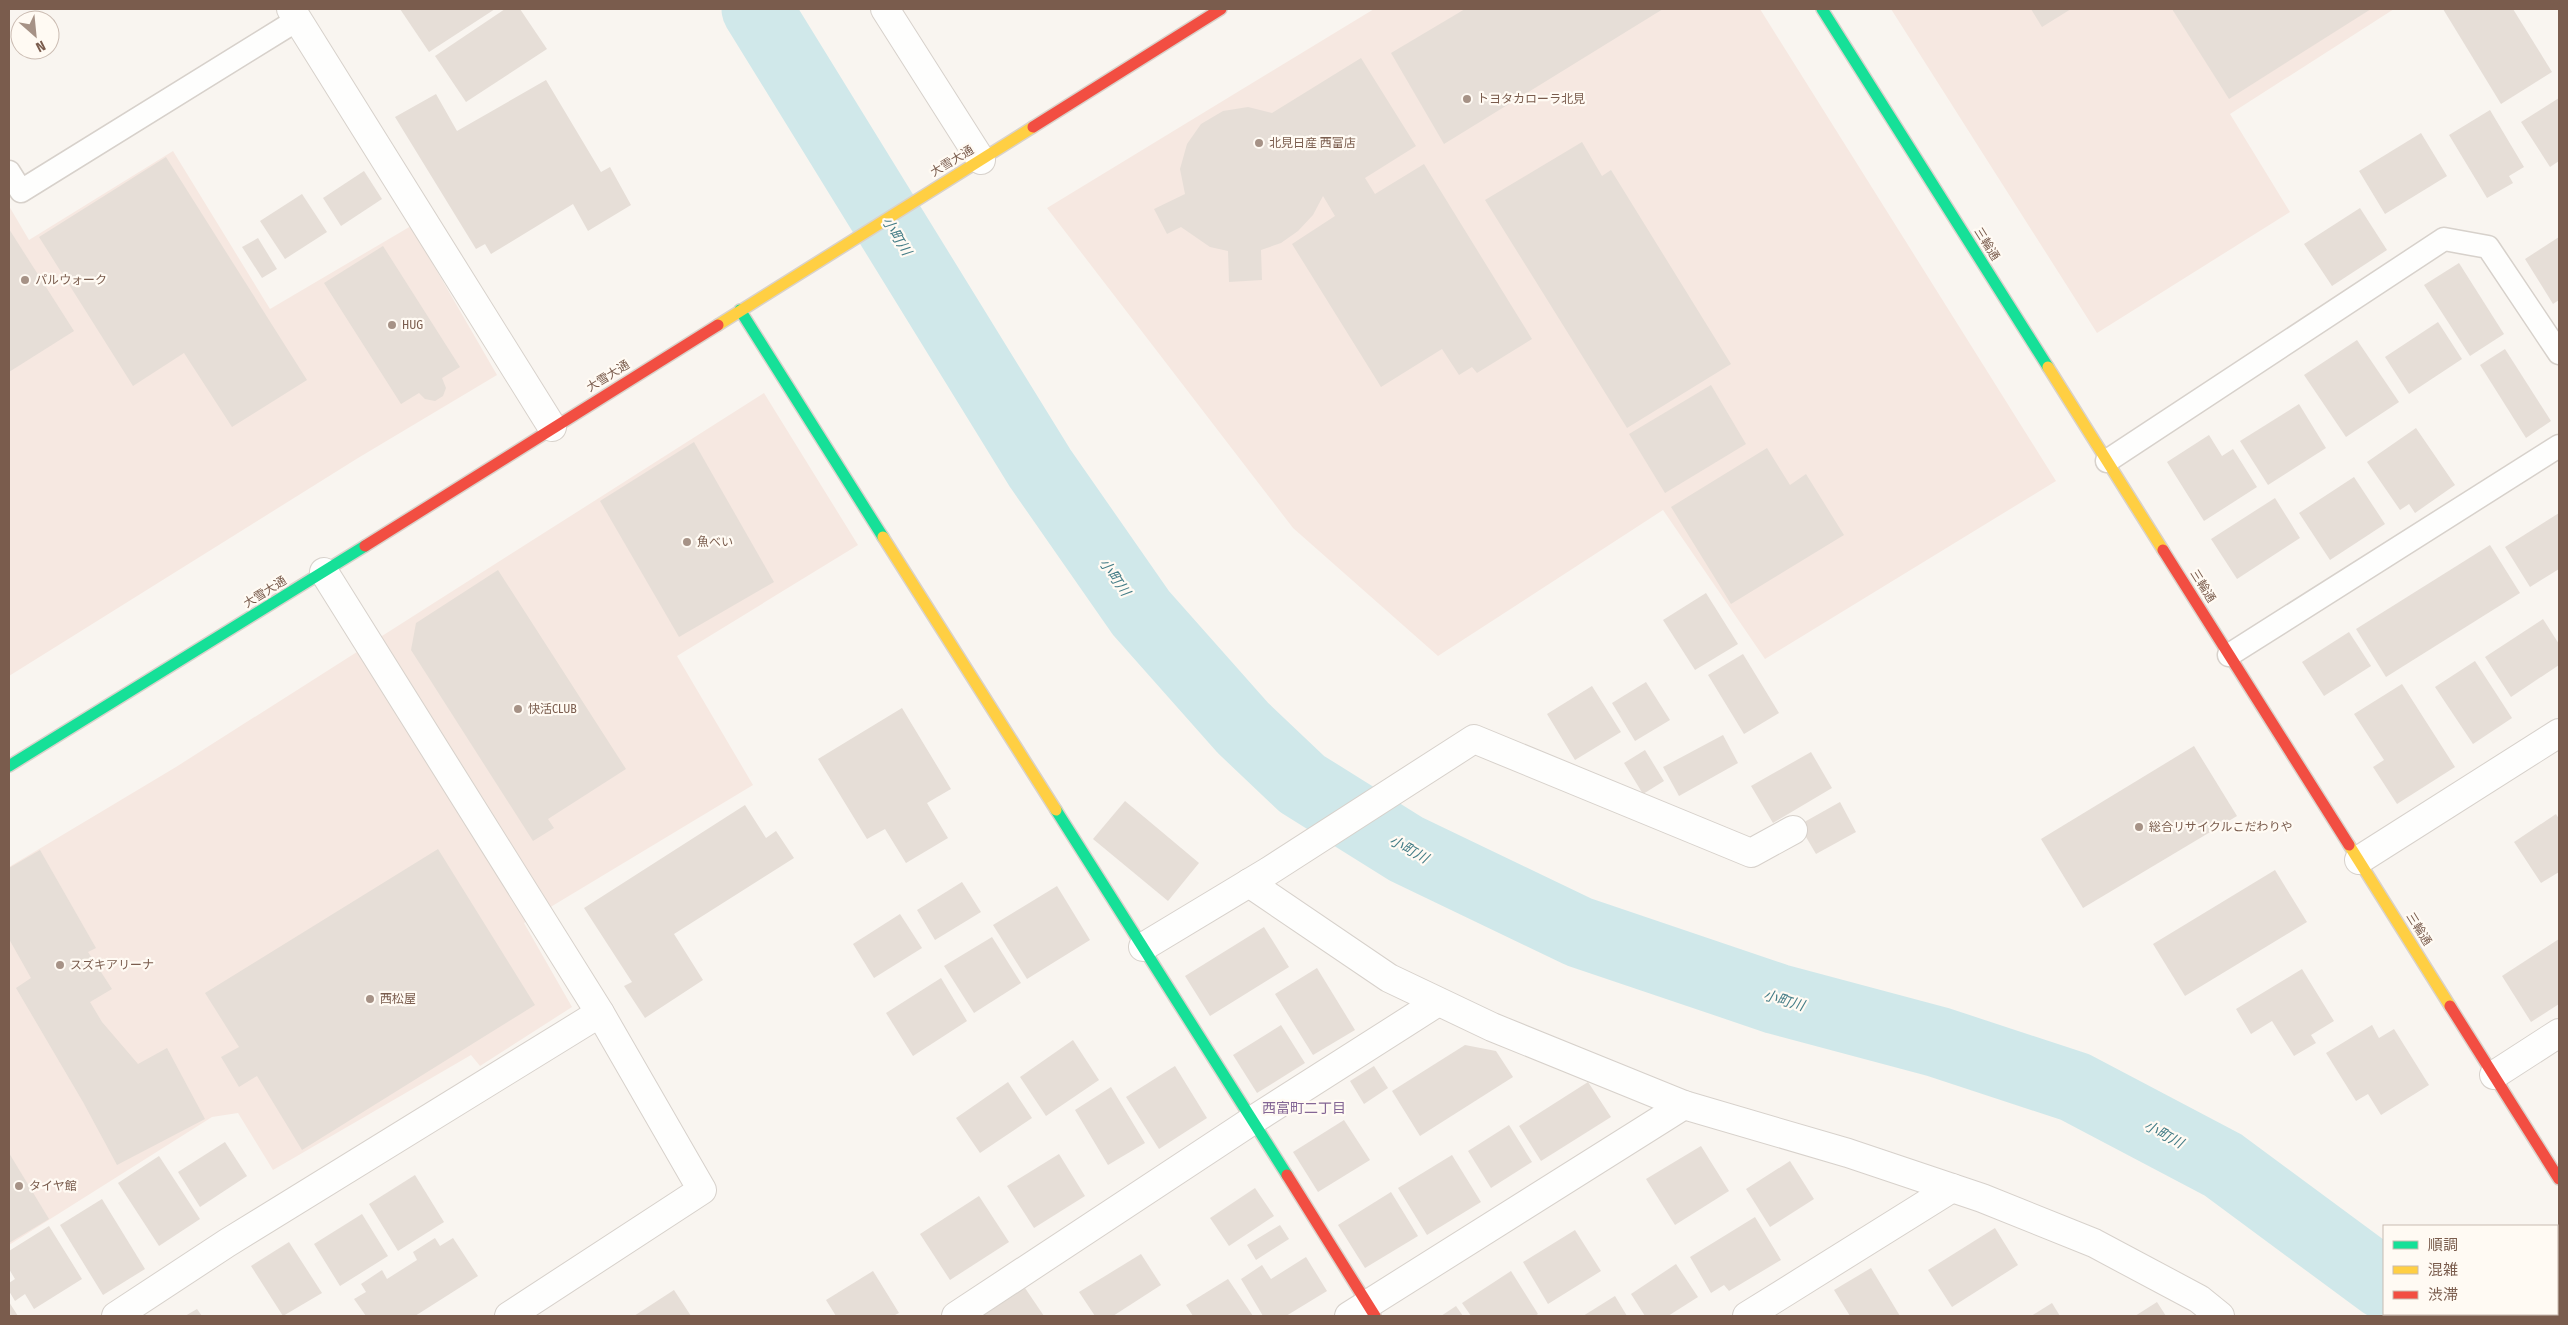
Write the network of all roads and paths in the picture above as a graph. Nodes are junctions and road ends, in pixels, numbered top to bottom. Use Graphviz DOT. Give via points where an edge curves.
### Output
graph roads {
  1 [pos="885,9"];
  2 [pos="1221,9"];
  3 [pos="1822,9"];
  4 [pos="294,14"];
  5 [pos="981,160"];
  6 [pos="9,172"];
  7 [pos="740,310"];
  8 [pos="2559,353"];
  9 [pos="552,427"];
  10 [pos="2559,446"];
  11 [pos="2107,461"];
  12 [pos="324,572"];
  13 [pos="2230,655"];
  14 [pos="2559,733"];
  15 [pos="9,766"];
  16 [pos="1793,830"];
  17 [pos="2359,860"];
  18 [pos="1259,877"];
  19 [pos="1143,947"];
  20 [pos="1438,1002"];
  21 [pos="600,1013"];
  22 [pos="2559,1033"];
  23 [pos="2494,1075"];
  24 [pos="1684,1105"];
  25 [pos="1253,1120"];
  26 [pos="2559,1179"];
  27 [pos="1952,1188"];
  28 [pos="1364,1312"];
  29 [pos="116,1316"];
  30 [pos="509,1316"];
  31 [pos="956,1316"];
  32 [pos="1747,1316"];
  33 [pos="2220,1316"];
  1 -- 5 [label="street"];
  2 -- 5 [label="main road, 大雪大通"];
  3 -- 11 [label="main road, 三輪通"];
  4 -- 6 [label="lane" via="21,191"];
  4 -- 9 [label="street"];
  5 -- 7 [label="main road, 大雪大通"];
  7 -- 9 [label="main road, 大雪大通"];
  7 -- 19 [label="main road"];
  8 -- 11 [label="lane" via="2488,247 2444,239"];
  9 -- 12 [label="main road, 大雪大通"];
  10 -- 13 [label="lane"];
  11 -- 13 [label="main road, 三輪通"];
  12 -- 15 [label="main road, 大雪大通"];
  12 -- 21 [label="street"];
  13 -- 17 [label="main road, 三輪通"];
  14 -- 17 [label="street"];
  16 -- 18 [label="street" via="1751,852 1474,740"];
  17 -- 23 [label="main road, 三輪通"];
  18 -- 19 [label="street"];
  18 -- 20 [label="street" via="1389,978"];
  19 -- 25 [label="main road"];
  20 -- 24 [label="street"];
  20 -- 25 [label="street"];
  21 -- 29 [label="street" via="227,1243"];
  21 -- 30 [label="street" via="702,1190"];
  22 -- 23 [label="street"];
  23 -- 26 [label="main road, 三輪通"];
  24 -- 27 [label="street" via="1848,1153"];
  24 -- 28 [label="street"];
  25 -- 28 [label="main road"];
  25 -- 31 [label="street"];
  27 -- 32 [label="street"];
  27 -- 33 [label="street" via="2094,1243 2199,1299"];
}
